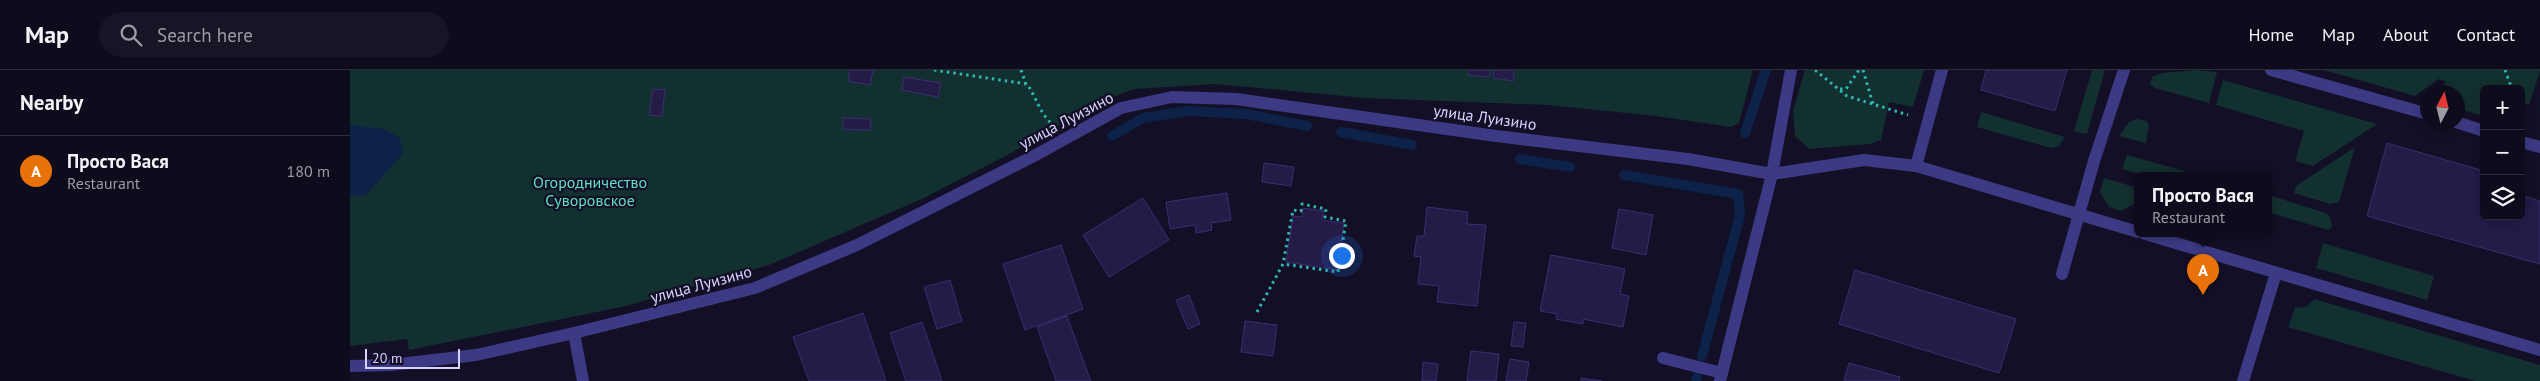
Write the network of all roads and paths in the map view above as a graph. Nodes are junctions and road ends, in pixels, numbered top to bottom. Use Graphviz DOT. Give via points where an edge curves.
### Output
graph roads {
  1 [pos="934,70"];
  2 [pos="1020,70"];
  3 [pos="1791,70"];
  4 [pos="1815,70"];
  5 [pos="1861,70"];
  6 [pos="1942,70"];
  7 [pos="2124,70"];
  8 [pos="2271,70"];
  9 [pos="2505,70"];
  10 [pos="1026,84"];
  11 [pos="2511,85"];
  12 [pos="1838,89"];
  13 [pos="1873,105"];
  14 [pos="2420,112"];
  15 [pos="1911,115"];
  16 [pos="2465,125"];
  17 [pos="2481,130"];
  18 [pos="1066,138"];
  19 [pos="2525,143"];
  20 [pos="2540,147"];
  21 [pos="1916,166"];
  22 [pos="1772,174"];
  23 [pos="2078,214"];
  24 [pos="2134,231"];
  25 [pos="2155,237"];
  26 [pos="1284,264"];
  27 [pos="2276,273"];
  28 [pos="2062,274"];
  29 [pos="1258,312"];
  30 [pos="574,333"];
  31 [pos="2540,350"];
  32 [pos="1664,358"];
  33 [pos="350,366"];
  34 [pos="1721,377"];
  35 [pos="583,381"];
  36 [pos="2244,381"];
  1 -- 10 [label="path"];
  2 -- 10 [label="path"];
  3 -- 22 [label="street"];
  4 -- 12 [label="path"];
  5 -- 12 [label="path" via="1846,89"];
  5 -- 13 [label="path"];
  6 -- 21 [label="street"];
  7 -- 23 [label="street"];
  8 -- 14 [label="street"];
  9 -- 11 [label="path"];
  10 -- 18 [label="path" via="1034,94 1041,113"];
  12 -- 13 [label="path" via="1847,96"];
  13 -- 15 [label="path"];
  16 -- 17 [label="street"];
  18 -- 22 [label="street, улица Луизино" via="1121,108 1172,97 1236,99"];
  18 -- 30 [label="street, улица Луизино" via="857,245 756,288"];
  19 -- 20 [label="street"];
  21 -- 22 [label="street, улица Луизино" via="1864,160"];
  21 -- 23 [label="street, улица Луизино"];
  22 -- 34 [label="street"];
  23 -- 24 [label="street, улица Луизино"];
  23 -- 28 [label="street"];
  25 -- 27 [label="street"];
  26 -- 26 [label="path" via="1292,210 1301,211 1302,204 1308,204 1326,209 1326,218 1346,220 1338,272"];
  26 -- 29 [label="path"];
  27 -- 31 [label="street"];
  27 -- 36 [label="street"];
  30 -- 33 [label="street, улица Луизино" via="476,354 391,365"];
  30 -- 35 [label="street"];
  32 -- 34 [label="street"];
}
